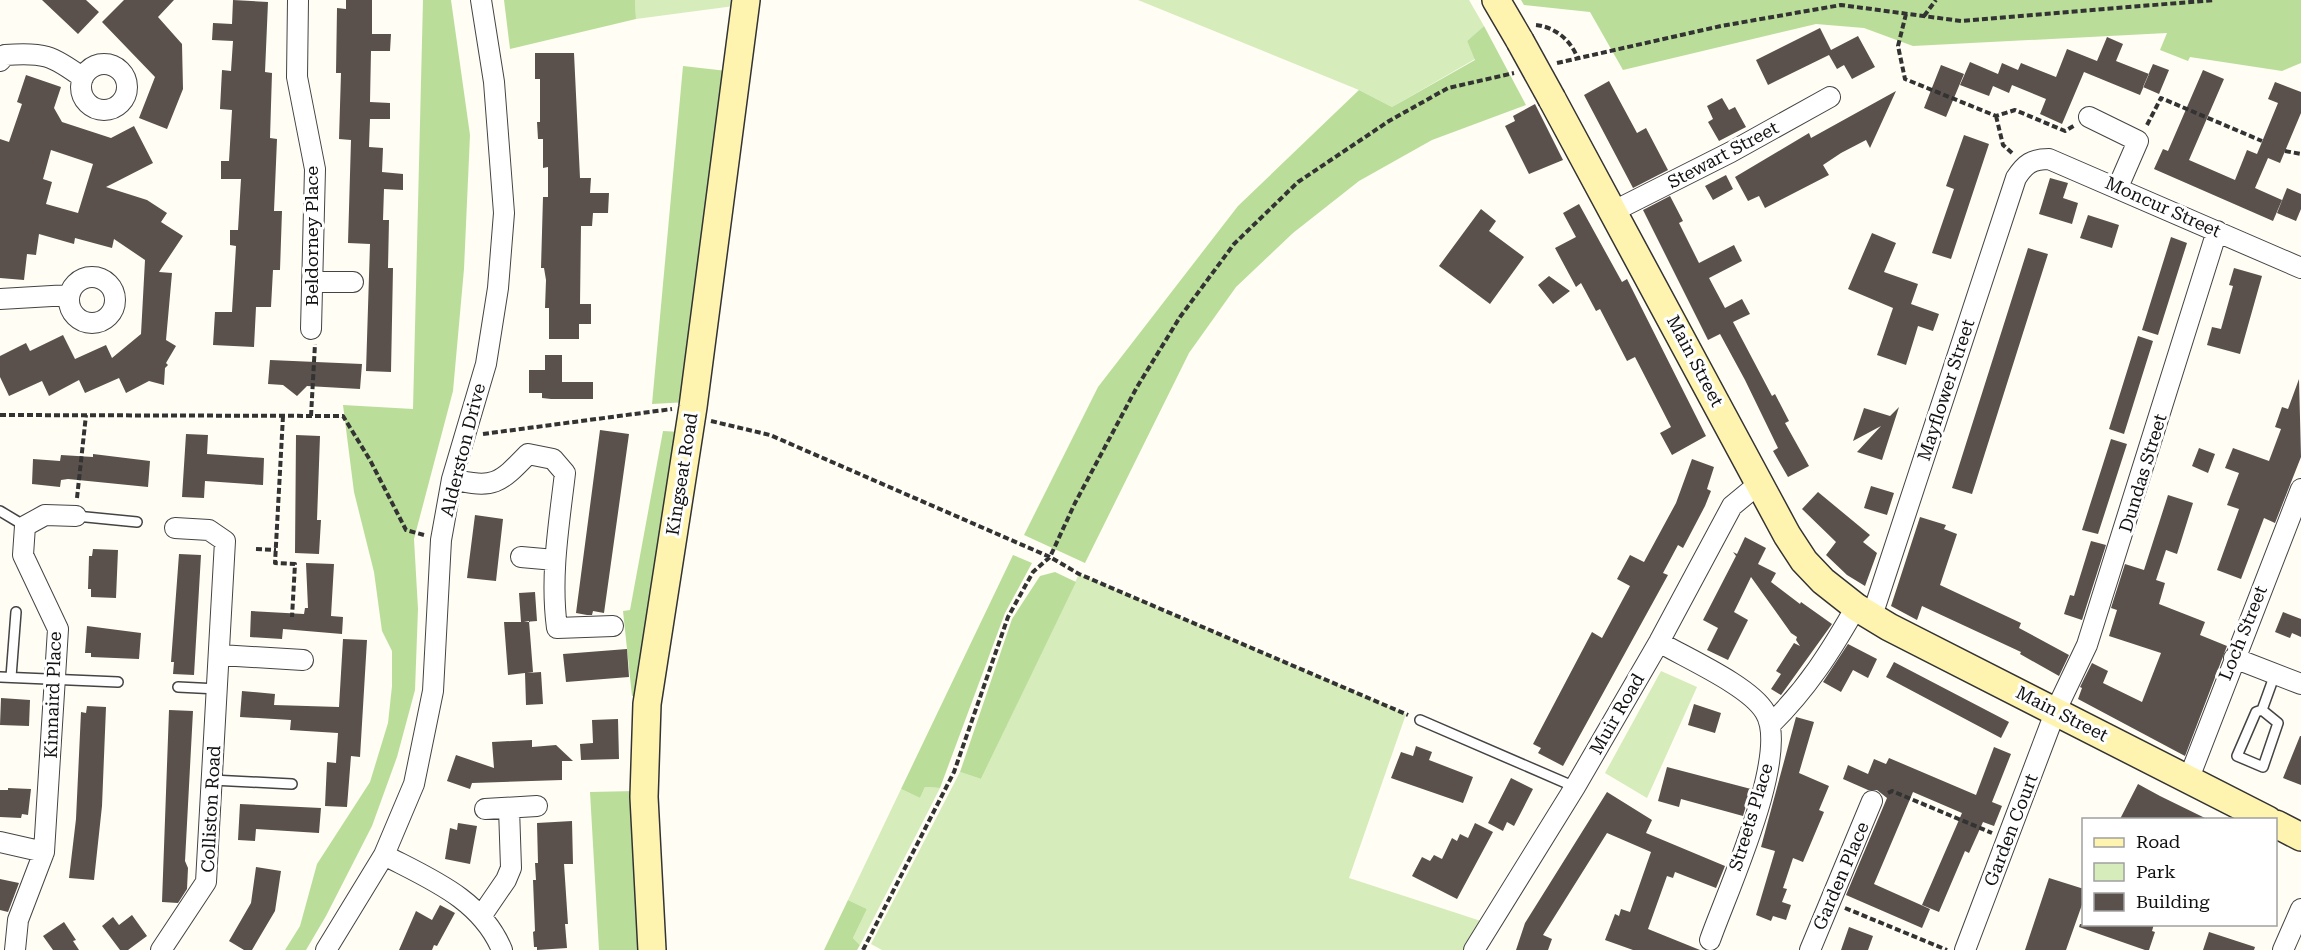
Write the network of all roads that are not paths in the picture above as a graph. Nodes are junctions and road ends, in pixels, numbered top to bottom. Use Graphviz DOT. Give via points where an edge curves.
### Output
graph roads {
  1 [pos="298,0"];
  2 [pos="481,0"];
  3 [pos="746,0"];
  4 [pos="1496,0"];
  5 [pos="2,51"];
  6 [pos="82,78"];
  7 [pos="1830,97"];
  8 [pos="2089,117"];
  9 [pos="2024,166"];
  10 [pos="2118,187"];
  11 [pos="1614,211"];
  12 [pos="2217,231"];
  13 [pos="2299,261"];
  14 [pos="312,282"];
  15 [pos="353,282"];
  16 [pos="69,295"];
  17 [pos="0,299"];
  18 [pos="311,329"];
  19 [pos="452,479"];
  20 [pos="1761,482"];
  21 [pos="2301,489"];
  22 [pos="0,511"];
  23 [pos="76,516"];
  24 [pos="137,522"];
  25 [pos="25,526"];
  26 [pos="175,528"];
  27 [pos="521,557"];
  28 [pos="555,560"];
  29 [pos="16,612"];
  30 [pos="1864,612"];
  31 [pos="613,626"];
  32 [pos="1659,642"];
  33 [pos="220,655"];
  34 [pos="2234,658"];
  35 [pos="303,660"];
  36 [pos="2275,674"];
  37 [pos="11,676"];
  38 [pos="0,677"];
  39 [pos="55,681"];
  40 [pos="118,682"];
  41 [pos="2301,684"];
  42 [pos="178,687"];
  43 [pos="218,689"];
  44 [pos="2056,710"];
  45 [pos="2262,710"];
  46 [pos="1420,720"];
  47 [pos="1770,725"];
  48 [pos="2188,778"];
  49 [pos="212,780"];
  50 [pos="292,784"];
  51 [pos="1575,787"];
  52 [pos="1872,801"];
  53 [pos="537,806"];
  54 [pos="509,808"];
  55 [pos="485,809"];
  56 [pos="2266,818"];
  57 [pos="2277,825"];
  58 [pos="2301,837"];
  59 [pos="0,842"];
  60 [pos="44,852"];
  61 [pos="384,855"];
  62 [pos="2301,909"];
  63 [pos="482,915"];
  64 [pos="1710,940"];
  65 [pos="1477,949"];
  66 [pos="15,950"];
  67 [pos="161,950"];
  68 [pos="326,950"];
  69 [pos="502,950"];
  70 [pos="652,950"];
  71 [pos="1810,950"];
  72 [pos="1965,950"];
  73 [pos="2283,950"];
  1 -- 14 [label="street, Beldorney Place" via="297,76 315,169"];
  2 -- 19 [label="street, Alderston Drive" via="494,82 504,213 486,364"];
  3 -- 70 [label="street, Kingseat Road" via="703,414 647,704 644,798"];
  4 -- 11 [label="street, Main Street, bridge" via="1526,33 1552,99"];
  5 -- 6 [label="street" via="37,53 63,63"];
  7 -- 11 [label="street, Stewart Street"];
  8 -- 10 [label="street" via="2138,141"];
  9 -- 10 [label="street, Moncur Street" via="2035,159 2049,159"];
  9 -- 30 [label="street, Mayflower Street" via="2016,178"];
  10 -- 12 [label="street, Moncur Street"];
  11 -- 20 [label="street, Main Street"];
  12 -- 13 [label="street, Moncur Street"];
  12 -- 44 [label="street, Dundas Street" via="2087,645"];
  14 -- 15 [label="street"];
  14 -- 18 [label="street, Beldorney Place"];
  16 -- 17 [label="street"];
  19 -- 28 [label="street" via="480,486 504,479 528,454 553,459 565,473"];
  19 -- 61 [label="street, Alderston Drive" via="441,540 433,692 414,784"];
  20 -- 30 [label="street, Main Street" via="1804,561 1822,581"];
  20 -- 32 [label="street, Muir Road" via="1732,506"];
  21 -- 34 [label="street, Loch Street"];
  22 -- 25 [label="lane"];
  23 -- 24 [label="lane"];
  23 -- 25 [label="street" via="45,515"];
  25 -- 39 [label="street, Kinnaird Place" via="23,555 58,629"];
  26 -- 33 [label="street, Colliston Road" via="209,530 225,541"];
  27 -- 28 [label="street"];
  28 -- 31 [label="street" via="553,597 557,628"];
  29 -- 37 [label="lane"];
  30 -- 44 [label="street, Main Street"];
  30 -- 47 [label="street" via="1806,688"];
  32 -- 47 [label="street" via="1747,692 1766,713"];
  32 -- 51 [label="street, Muir Road"];
  33 -- 35 [label="street"];
  33 -- 43 [label="street, Colliston Road"];
  34 -- 36 [label="street"];
  34 -- 48 [label="street, Loch Street"];
  36 -- 41 [label="street"];
  36 -- 45 [label="lane"];
  37 -- 38 [label="lane"];
  37 -- 39 [label="lane"];
  39 -- 40 [label="lane"];
  39 -- 60 [label="street, Kinnaird Place"];
  42 -- 43 [label="lane"];
  43 -- 49 [label="street, Colliston Road"];
  44 -- 48 [label="street, Main Street"];
  44 -- 72 [label="street, Garden Court"];
  45 -- 45 [label="lane" via="2278,723 2263,767 2237,756 2256,712"];
  46 -- 51 [label="lane"];
  47 -- 64 [label="street, Streets Place" via="1772,742 1763,790"];
  48 -- 56 [label="street, Main Street"];
  49 -- 50 [label="lane"];
  49 -- 67 [label="street, Colliston Road" via="206,882"];
  51 -- 65 [label="street, Muir Road"];
  52 -- 71 [label="street, Garden Place"];
  53 -- 54 [label="street"];
  54 -- 55 [label="street"];
  54 -- 63 [label="street" via="511,868"];
  57 -- 58 [label="street"];
  59 -- 60 [label="street"];
  60 -- 66 [label="street, Kinnaird Place" via="18,920"];
  61 -- 63 [label="street" via="449,889"];
  61 -- 68 [label="street, Alderston Drive"];
  62 -- 73 [label="street"];
  63 -- 69 [label="street"];
}
